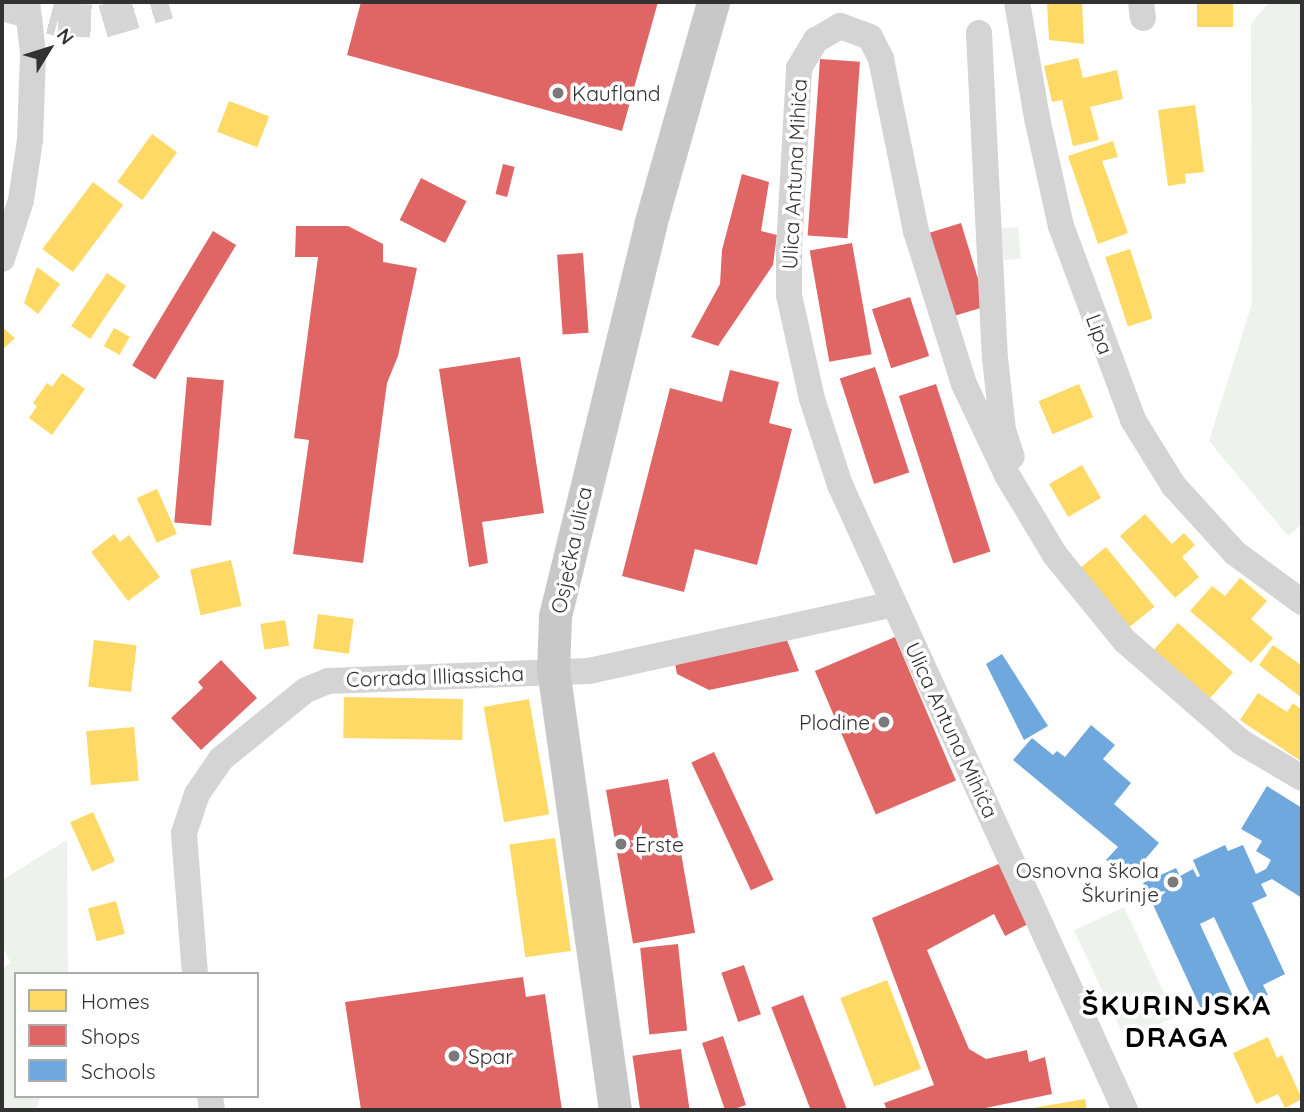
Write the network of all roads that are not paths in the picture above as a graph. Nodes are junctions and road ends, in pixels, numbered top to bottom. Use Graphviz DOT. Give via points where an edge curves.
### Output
graph roads {
  1 [pos="27,2"];
  2 [pos="713,2"];
  3 [pos="1017,2"];
  4 [pos="979,33"];
  5 [pos="2,259"];
  6 [pos="1007,475"];
  7 [pos="1302,602"];
  8 [pos="894,604"];
  9 [pos="553,671"];
  10 [pos="1302,778"];
  11 [pos="195,972"];
  12 [pos="615,1110"];
  13 [pos="1125,1110"];
  1 -- 5 [label="street" via="33,52 30,140 21,200"];
  2 -- 9 [label="main road, Osječka ulica" via="596,441 555,616"];
  3 -- 7 [label="street, Lipa" via="1061,226 1133,420 1176,488 1235,553"];
  4 -- 6 [label="street" via="995,358 1003,430 1015,465"];
  6 -- 8 [label="street, Ulica Antuna Mihića" via="964,384 940,317 905,187 881,59 870,37 840,26 816,40 799,68 789,295 812,399 840,485"];
  6 -- 10 [label="street, Ulica Antuna Mihića" via="1055,555 1125,640 1241,742"];
  8 -- 9 [label="street, Corrada Illiassicha" via="589,671"];
  8 -- 13 [label="street, Ulica Antuna Mihića"];
  9 -- 11 [label="street, Corrada Illiassicha" via="328,681 288,701 221,759 197,794 184,833"];
  9 -- 12 [label="main road, Osječka ulica"];
}
